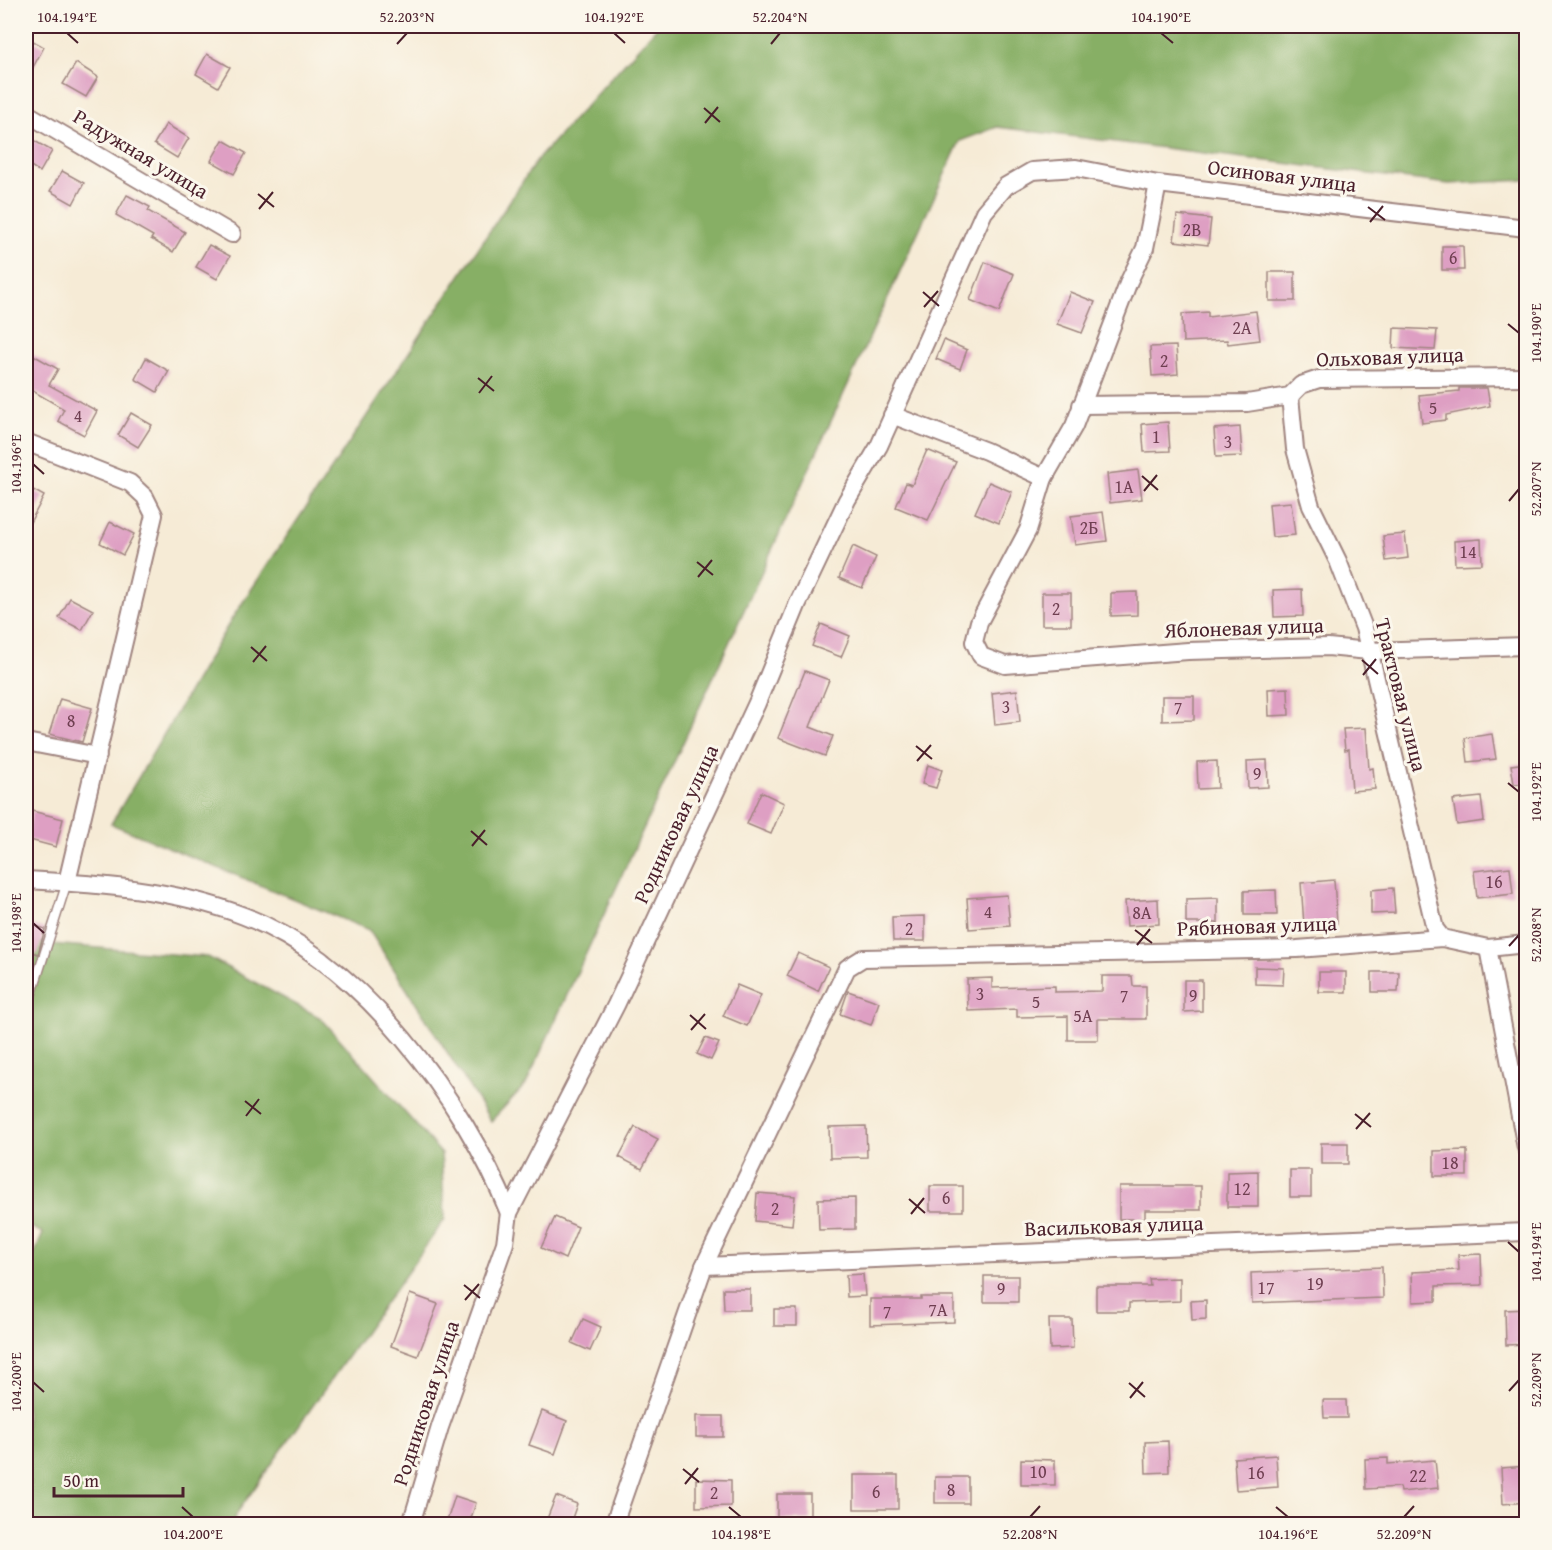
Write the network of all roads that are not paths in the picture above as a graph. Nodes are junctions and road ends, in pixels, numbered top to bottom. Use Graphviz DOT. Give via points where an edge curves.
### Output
graph roads {
  1 [pos="26,113"];
  2 [pos="1032,171"];
  3 [pos="1158,184"];
  4 [pos="1527,228"];
  5 [pos="232,234"];
  6 [pos="1527,376"];
  7 [pos="1290,396"];
  8 [pos="1081,405"];
  9 [pos="892,415"];
  10 [pos="26,442"];
  11 [pos="1044,478"];
  12 [pos="1527,646"];
  13 [pos="1369,651"];
  14 [pos="26,742"];
  15 [pos="98,756"];
  16 [pos="26,880"];
  17 [pos="67,882"];
  18 [pos="1442,938"];
  19 [pos="1527,944"];
  20 [pos="1488,948"];
  21 [pos="26,1012"];
  22 [pos="1527,1148"];
  23 [pos="509,1213"];
  24 [pos="1527,1232"];
  25 [pos="704,1266"];
  26 [pos="411,1524"];
  27 [pos="614,1524"];
  1 -- 5 [label="street, Радужная улица"];
  2 -- 3 [label="street, Осиновая улица" via="1076,168"];
  2 -- 9 [label="street, Родниковая улица" via="1006,186 984,212"];
  3 -- 4 [label="street, Осиновая улица"];
  3 -- 8 [label="street" via="1145,248"];
  6 -- 7 [label="street, Ольховая улица" via="1318,379 1301,385"];
  7 -- 8 [label="street, Ольховая улица" via="1247,403"];
  7 -- 13 [label="street, Трактовая улица" via="1295,449 1311,506 1338,561"];
  8 -- 11 [label="street" via="1074,426"];
  9 -- 11 [label="street"];
  9 -- 23 [label="street, Родниковая улица" via="798,603 757,703 616,1005"];
  10 -- 15 [label="street" via="130,483 145,497 154,515"];
  11 -- 13 [label="street, Яблоневая улица" via="1029,530 979,622 974,642 981,656 1005,665 1188,651 1328,647"];
  12 -- 13 [label="street, Яблоневая улица"];
  13 -- 18 [label="street, Трактовая улица" via="1435,928"];
  14 -- 15 [label="street"];
  15 -- 17 [label="street"];
  16 -- 17 [label="street"];
  17 -- 21 [label="lane"];
  17 -- 23 [label="street" via="138,890 211,905 256,922 333,967 389,1023 465,1125 491,1170"];
  18 -- 20 [label="street, Рябиновая улица"];
  18 -- 25 [label="street, Рябиновая улица" via="1297,949 863,958 847,968"];
  19 -- 20 [label="street, Рябиновая улица"];
  20 -- 22 [label="street"];
  23 -- 26 [label="street, Родниковая улица" via="505,1243 440,1427"];
  24 -- 25 [label="street, Васильковая улица"];
  25 -- 27 [label="street"];
}
